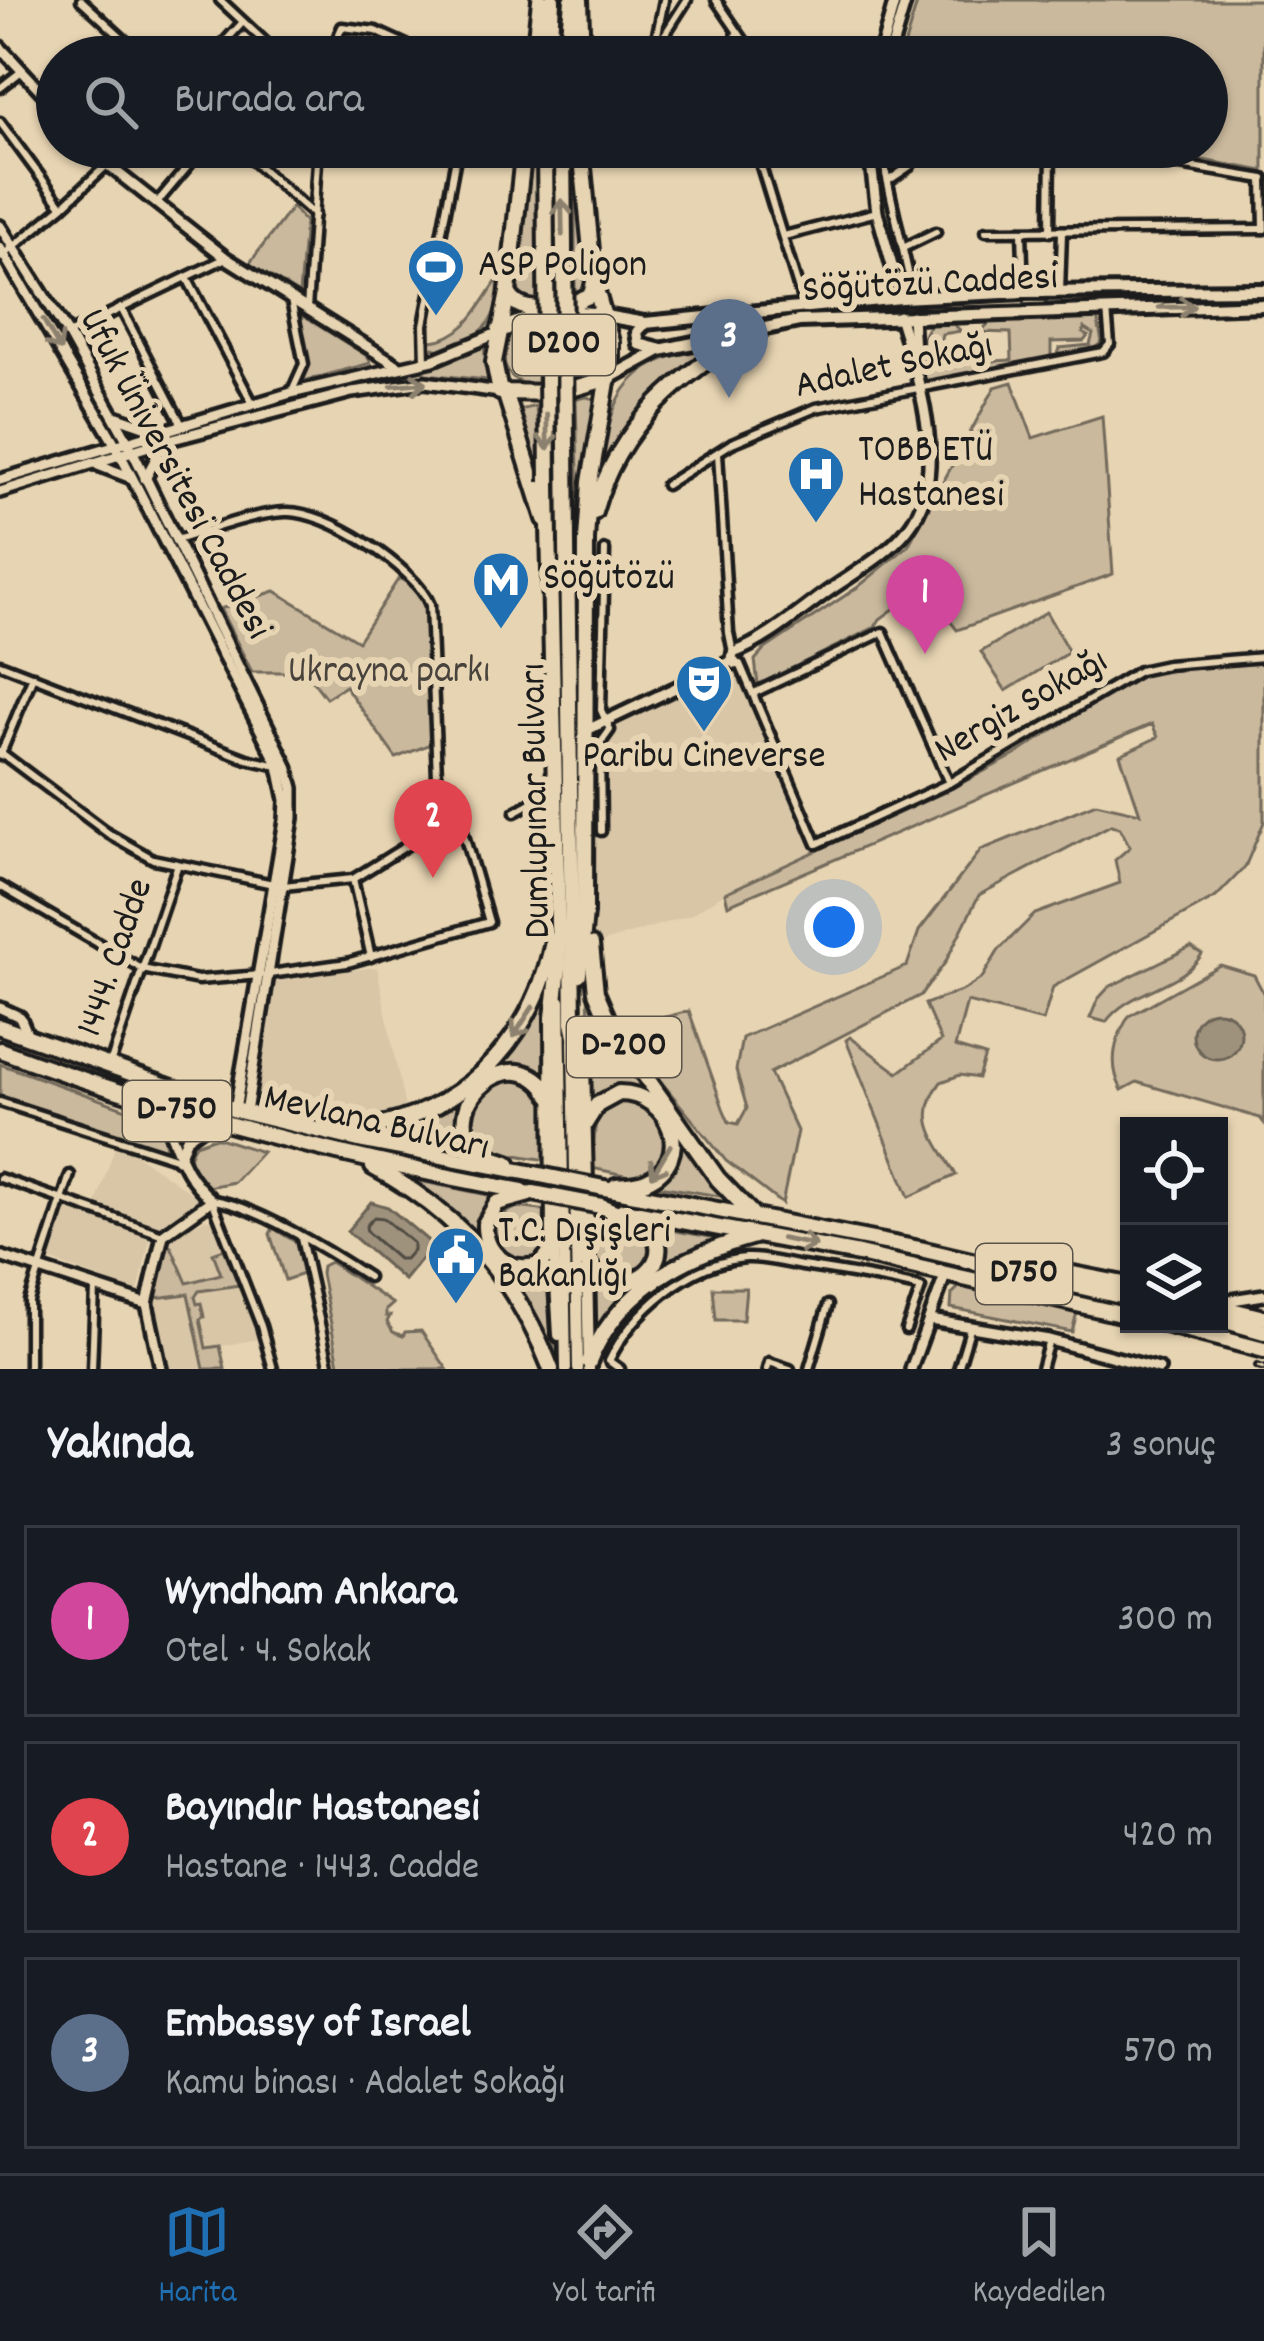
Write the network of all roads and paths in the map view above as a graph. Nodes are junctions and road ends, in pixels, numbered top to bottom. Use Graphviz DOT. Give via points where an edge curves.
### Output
graph roads {
  1 [pos="81,0"];
  2 [pos="220,0"];
  3 [pos="540,0"];
  4 [pos="552,0"];
  5 [pos="576,0"];
  6 [pos="664,0"];
  7 [pos="687,0"];
  8 [pos="716,0"];
  9 [pos="896,0"];
  10 [pos="906,0"];
  11 [pos="243,22"];
  12 [pos="737,32"];
  13 [pos="120,36"];
  14 [pos="230,36"];
  15 [pos="258,36"];
  16 [pos="339,36"];
  17 [pos="387,36"];
  18 [pos="536,36"];
  19 [pos="550,36"];
  20 [pos="570,36"];
  21 [pos="580,36"];
  22 [pos="657,36"];
  23 [pos="664,36"];
  24 [pos="737,36"];
  25 [pos="740,36"];
  26 [pos="885,36"];
  27 [pos="895,36"];
  28 [pos="0,47"];
  29 [pos="23,70"];
  30 [pos="36,85"];
  31 [pos="0,88"];
  32 [pos="0,122"];
  33 [pos="105,168"];
  34 [pos="112,168"];
  35 [pos="186,168"];
  36 [pos="261,168"];
  37 [pos="317,168"];
  38 [pos="454,168"];
  39 [pos="522,168"];
  40 [pos="545,168"];
  41 [pos="563,168"];
  42 [pos="583,168"];
  43 [pos="762,168"];
  44 [pos="870,168"];
  45 [pos="887,168"];
  46 [pos="907,168"];
  47 [pos="1051,168"];
  48 [pos="1197,168"];
  49 [pos="1263,179"];
  50 [pos="888,180"];
  51 [pos="872,183"];
  52 [pos="156,204"];
  53 [pos="62,207"];
  54 [pos="877,212"];
  55 [pos="314,215"];
  56 [pos="0,226"];
  57 [pos="1264,229"];
  58 [pos="986,231"];
  59 [pos="936,232"];
  60 [pos="1022,232"];
  61 [pos="1050,232"];
  62 [pos="1062,232"];
  63 [pos="784,236"];
  64 [pos="902,248"];
  65 [pos="5,253"];
  66 [pos="226,259"];
  67 [pos="908,272"];
  68 [pos="187,278"];
  69 [pos="594,282"];
  70 [pos="1264,290"];
  71 [pos="508,292"];
  72 [pos="1024,292"];
  73 [pos="1060,292"];
  74 [pos="895,298"];
  75 [pos="291,300"];
  76 [pos="1264,305"];
  77 [pos="804,306"];
  78 [pos="121,308"];
  79 [pos="1107,308"];
  80 [pos="307,309"];
  81 [pos="605,316"];
  82 [pos="905,316"];
  83 [pos="645,323"];
  84 [pos="759,327"];
  85 [pos="499,332"];
  86 [pos="68,334"];
  87 [pos="660,350"];
  88 [pos="425,362"];
  89 [pos="400,367"];
  90 [pos="609,378"];
  91 [pos="919,389"];
  92 [pos="502,392"];
  93 [pos="291,394"];
  94 [pos="254,404"];
  95 [pos="97,414"];
  96 [pos="113,416"];
  97 [pos="182,425"];
  98 [pos="163,436"];
  99 [pos="127,440"];
  100 [pos="123,450"];
  101 [pos="91,451"];
  102 [pos="717,452"];
  103 [pos="92,464"];
  104 [pos="132,478"];
  105 [pos="145,479"];
  106 [pos="0,480"];
  107 [pos="666,485"];
  108 [pos="0,492"];
  109 [pos="550,536"];
  110 [pos="586,540"];
  111 [pos="171,542"];
  112 [pos="567,544"];
  113 [pos="605,550"];
  114 [pos="738,657"];
  115 [pos="1264,657"];
  116 [pos="0,664"];
  117 [pos="33,676"];
  118 [pos="583,679"];
  119 [pos="753,693"];
  120 [pos="606,721"];
  121 [pos="585,731"];
  122 [pos="1,754"];
  123 [pos="283,766"];
  124 [pos="555,767"];
  125 [pos="949,783"];
  126 [pos="514,812"];
  127 [pos="458,814"];
  128 [pos="601,831"];
  129 [pos="584,840"];
  130 [pos="177,867"];
  131 [pos="353,879"];
  132 [pos="0,886"];
  133 [pos="279,886"];
  134 [pos="558,912"];
  135 [pos="371,957"];
  136 [pos="559,967"];
  137 [pos="142,969"];
  138 [pos="265,975"];
  139 [pos="573,996"];
  140 [pos="0,1008"];
  141 [pos="573,1022"];
  142 [pos="0,1027"];
  143 [pos="29,1038"];
  144 [pos="0,1050"];
  145 [pos="109,1067"];
  146 [pos="551,1100"];
  147 [pos="0,1102"];
  148 [pos="153,1104"];
  149 [pos="241,1111"];
  150 [pos="212,1120"];
  151 [pos="585,1124"];
  152 [pos="320,1131"];
  153 [pos="178,1159"];
  154 [pos="358,1159"];
  155 [pos="536,1174"];
  156 [pos="70,1175"];
  157 [pos="0,1178"];
  158 [pos="604,1188"];
  159 [pos="533,1193"];
  160 [pos="212,1199"];
  161 [pos="61,1201"];
  162 [pos="601,1206"];
  163 [pos="755,1216"];
  164 [pos="163,1235"];
  165 [pos="760,1235"];
  166 [pos="301,1237"];
  167 [pos="554,1249"];
  168 [pos="920,1249"];
  169 [pos="0,1256"];
  170 [pos="587,1263"];
  171 [pos="37,1270"];
  172 [pos="946,1273"];
  173 [pos="368,1277"];
  174 [pos="1120,1283"];
  175 [pos="95,1288"];
  176 [pos="1264,1295"];
  177 [pos="1120,1296"];
  178 [pos="1228,1302"];
  179 [pos="147,1304"];
  180 [pos="828,1306"];
  181 [pos="1228,1307"];
  182 [pos="1120,1314"];
  183 [pos="1264,1318"];
  184 [pos="930,1320"];
  185 [pos="1228,1322"];
  186 [pos="971,1326"];
  187 [pos="906,1330"];
  188 [pos="1264,1332"];
  189 [pos="1199,1333"];
  190 [pos="1049,1340"];
  191 [pos="1264,1350"];
  192 [pos="1118,1364"];
  193 [pos="585,1367"];
  194 [pos="29,1369"];
  195 [pos="92,1369"];
  196 [pos="161,1369"];
  197 [pos="273,1369"];
  198 [pos="330,1369"];
  199 [pos="551,1369"];
  200 [pos="566,1369"];
  201 [pos="620,1369"];
  202 [pos="767,1369"];
  203 [pos="790,1369"];
  204 [pos="809,1369"];
  205 [pos="911,1369"];
  206 [pos="958,1369"];
  207 [pos="1041,1369"];
  208 [pos="1160,1369"];
  1 -- 13 [label="street"];
  2 -- 11 [label="street"];
  3 -- 18 [label="highway"];
  4 -- 19 [label="highway"];
  5 -- 20 [label="highway"];
  5 -- 21 [label="highway"];
  6 -- 22 [label="street"];
  7 -- 23 [label="street"];
  8 -- 12 [label="street"];
  9 -- 26 [label="main road"];
  10 -- 27 [label="main road"];
  11 -- 14 [label="street"];
  11 -- 15 [label="street"];
  12 -- 24 [label="street"];
  12 -- 25 [label="street"];
  16 -- 17 [label="street" via="343,27"];
  28 -- 29 [label="main road"];
  29 -- 30 [label="main road"];
  29 -- 31 [label="street"];
  32 -- 53 [label="street"];
  33 -- 53 [label="street"];
  34 -- 52 [label="main road"];
  35 -- 52 [label="street"];
  36 -- 55 [label="street"];
  37 -- 55 [label="street"];
  38 -- 88 [label="street" via="424,325"];
  39 -- 71 [label="highway, Dumlupınar Bulvarı"];
  40 -- 109 [label="highway, Dumlupınar Bulvarı, one-way, bridge"];
  112 -- 41 [label="highway, Dumlupınar Bulvarı / D200, one-way, bridge"];
  42 -- 69 [label="highway"];
  43 -- 63 [label="street"];
  44 -- 51 [label="main road"];
  45 -- 50 [label="street"];
  46 -- 50 [label="street"];
  47 -- 61 [label="street"];
  48 -- 49 [label="street"];
  49 -- 57 [label="street"];
  50 -- 51 [label="street"];
  50 -- 64 [label="street"];
  51 -- 54 [label="main road"];
  52 -- 66 [label="main road"];
  53 -- 65 [label="street"];
  54 -- 63 [label="street"];
  54 -- 74 [label="main road"];
  55 -- 80 [label="street"];
  56 -- 65 [label="main road, Ufuk Üniversitesi Caddesi"];
  57 -- 62 [label="street"];
  58 -- 60 [label="street"];
  59 -- 64 [label="street"];
  60 -- 61 [label="street"];
  60 -- 72 [label="street"];
  61 -- 62 [label="street"];
  62 -- 73 [label="street"];
  63 -- 77 [label="street"];
  64 -- 67 [label="street"];
  65 -- 86 [label="main road, Ufuk Üniversitesi Caddesi"];
  65 -- 95 [label="main road, Ufuk Üniversitesi Caddesi, one-way"];
  66 -- 68 [label="street"];
  66 -- 75 [label="main road"];
  68 -- 78 [label="street"];
  68 -- 94 [label="street"];
  69 -- 71 [label="highway" via="591,295 553,306 525,309"];
  69 -- 81 [label="highway"];
  70 -- 73 [label="main road, Söğütözü Caddesi"];
  71 -- 85 [label="highway, Dumlupınar Bulvarı"];
  72 -- 73 [label="main road, Söğütözü Caddesi"];
  72 -- 74 [label="main road, Söğütözü Caddesi"];
  74 -- 77 [label="main road, Söğütözü Caddesi"];
  74 -- 82 [label="main road"];
  75 -- 80 [label="main road"];
  75 -- 93 [label="street" via="304,364"];
  79 -- 76 [label="main road, Söğütözü Caddesi, one-way"];
  77 -- 83 [label="main road, Söğütözü Caddesi"];
  78 -- 86 [label="street"];
  78 -- 97 [label="street"];
  79 -- 82 [label="main road, Söğütözü Caddesi"];
  79 -- 91 [label="street, Adalet Sokağı" via="1110,344 1103,352"];
  80 -- 89 [label="main road"];
  81 -- 83 [label="main road, Söğütözü Caddesi"];
  81 -- 85 [label="highway" via="555,312"];
  81 -- 90 [label="highway"];
  82 -- 84 [label="main road, Söğütözü Caddesi"];
  82 -- 91 [label="main road"];
  83 -- 87 [label="main road" via="639,344"];
  84 -- 87 [label="main road, Söğütözü Caddesi"];
  84 -- 110 [label="highway" via="687,373 634,427 603,480"];
  85 -- 88 [label="main road"];
  85 -- 92 [label="highway, Dumlupınar Bulvarı" via="494,362"];
  86 -- 96 [label="main road, Ufuk Üniversitesi Caddesi"];
  87 -- 90 [label="main road, Söğütözü Caddesi"];
  88 -- 89 [label="main road"];
  89 -- 93 [label="main road"];
  90 -- 92 [label="highway" via="557,393"];
  90 -- 110 [label="highway"];
  91 -- 102 [label="street, Adalet Sokağı" via="796,415"];
  91 -- 114 [label="main road" via="930,482 910,527"];
  98 -- 92 [label="main road, one-way" via="408,382"];
  92 -- 109 [label="highway, Dumlupınar Bulvarı"];
  93 -- 94 [label="main road"];
  94 -- 97 [label="main road"];
  95 -- 100 [label="main road, Ufuk Üniversitesi Caddesi"];
  95 -- 101 [label="main road"];
  96 -- 98 [label="main road"];
  96 -- 99 [label="main road, Ufuk Üniversitesi Caddesi"];
  97 -- 98 [label="main road"];
  98 -- 99 [label="main road"];
  98 -- 100 [label="main road"];
  98 -- 105 [label="main road"];
  99 -- 100 [label="main road, Ufuk Üniversitesi Caddesi"];
  100 -- 101 [label="main road"];
  100 -- 103 [label="main road"];
  100 -- 104 [label="main road, Ufuk Üniversitesi Caddesi"];
  100 -- 105 [label="main road, Ufuk Üniversitesi Caddesi"];
  101 -- 106 [label="main road"];
  102 -- 107 [label="street, Adalet Sokağı"];
  102 -- 114 [label="street" via="729,633"];
  103 -- 104 [label="main road"];
  103 -- 108 [label="main road"];
  104 -- 111 [label="main road, Ufuk Üniversitesi Caddesi"];
  105 -- 111 [label="main road, Ufuk Üniversitesi Caddesi"];
  109 -- 124 [label="highway, Dumlupınar Bulvarı"];
  110 -- 118 [label="highway"];
  111 -- 123 [label="main road, Ufuk Üniversitesi Caddesi"];
  111 -- 127 [label="street" via="292,512 347,534 404,571 430,605 437,776"];
  112 -- 118 [label="highway"];
  112 -- 139 [label="highway, Dumlupınar Bulvarı"];
  113 -- 120 [label="street"];
  114 -- 119 [label="street"];
  114 -- 120 [label="main road"];
  115 -- 125 [label="street, Nergiz Sokağı" via="1139,671"];
  116 -- 117 [label="street"];
  117 -- 122 [label="street"];
  117 -- 123 [label="street"];
  118 -- 121 [label="highway"];
  119 -- 125 [label="street" via="883,632"];
  119 -- 125 [label="street, Nergiz Sokağı" via="817,844"];
  120 -- 121 [label="main road"];
  120 -- 128 [label="street"];
  121 -- 129 [label="highway"];
  122 -- 130 [label="street" via="109,834"];
  123 -- 133 [label="main road, Ufuk Üniversitesi Caddesi" via="293,818"];
  124 -- 126 [label="street" via="531,803"];
  124 -- 134 [label="highway, Dumlupınar Bulvarı"];
  127 -- 131 [label="street"];
  127 -- 135 [label="street" via="490,922"];
  129 -- 139 [label="highway" via="583,946"];
  129 -- 163 [label="highway, D-200" via="593,975 606,1017 727,1191"];
  130 -- 133 [label="street"];
  130 -- 137 [label="street, 1444. Cadde"];
  131 -- 133 [label="street"];
  131 -- 135 [label="street"];
  132 -- 137 [label="street"];
  133 -- 138 [label="main road, Ufuk Üniversitesi Caddesi"];
  134 -- 136 [label="highway, Dumlupınar Bulvarı"];
  134 -- 152 [label="highway, one-way" via="540,992 494,1061 412,1114"];
  135 -- 138 [label="street"];
  136 -- 146 [label="highway, Dumlupınar Bulvarı"];
  136 -- 200 [label="main road"];
  137 -- 138 [label="street" via="198,980"];
  137 -- 145 [label="street, 1444. Cadde"];
  138 -- 149 [label="main road, Ufuk Üniversitesi Caddesi"];
  139 -- 141 [label="highway, Dumlupınar Bulvarı"];
  140 -- 143 [label="main road, Mevlana Bulvarı" via="20,1017"];
  141 -- 151 [label="highway, Dumlupınar Bulvarı"];
  141 -- 193 [label="main road"];
  142 -- 143 [label="highway, Mevlana Bulvarı"];
  143 -- 145 [label="highway, Mevlana Bulvarı"];
  144 -- 148 [label="highway, Mevlana Bulvarı / D-750"];
  145 -- 149 [label="highway, Mevlana Bulvarı"];
  146 -- 155 [label="highway" via="536,1078 513,1072 482,1084 467,1109 478,1150"];
  146 -- 167 [label="highway, Dumlupınar Bulvarı"];
  147 -- 153 [label="street"];
  148 -- 150 [label="highway, Mevlana Bulvarı / D-750"];
  148 -- 153 [label="main road"];
  149 -- 152 [label="highway, Mevlana Bulvarı / D-750"];
  150 -- 153 [label="main road" via="188,1138"];
  150 -- 154 [label="highway, Mevlana Bulvarı / D-750"];
  151 -- 158 [label="highway, one-way" via="597,1105 628,1093 650,1100 670,1124 670,1154 655,1175"];
  151 -- 170 [label="highway, Dumlupınar Bulvarı"];
  152 -- 155 [label="highway, Mevlana Bulvarı / D-750"];
  153 -- 160 [label="main road"];
  154 -- 159 [label="highway, Mevlana Bulvarı / D-750"];
  154 -- 199 [label="highway" via="439,1209 476,1244 518,1297"];
  155 -- 158 [label="highway, D-750, bridge"];
  156 -- 161 [label="street"];
  157 -- 161 [label="street"];
  158 -- 163 [label="highway"];
  159 -- 162 [label="highway, Mevlana Bulvarı, bridge"];
  159 -- 167 [label="highway" via="492,1209 486,1241 518,1268 539,1265"];
  160 -- 164 [label="main road"];
  160 -- 166 [label="street"];
  160 -- 197 [label="street"];
  161 -- 164 [label="street"];
  161 -- 171 [label="street"];
  162 -- 165 [label="highway"];
  162 -- 170 [label="highway" via="649,1229 655,1259 625,1283 601,1279"];
  163 -- 168 [label="highway"];
  164 -- 179 [label="main road"];
  165 -- 172 [label="highway, one-way"];
  165 -- 193 [label="highway" via="715,1246 665,1272 611,1320"];
  166 -- 173 [label="street"];
  166 -- 198 [label="street"];
  167 -- 200 [label="main road"];
  168 -- 174 [label="highway"];
  168 -- 177 [label="highway, D750"];
  169 -- 171 [label="main road"];
  170 -- 193 [label="main road"];
  171 -- 175 [label="main road"];
  171 -- 194 [label="street" via="26,1317"];
  172 -- 182 [label="highway"];
  172 -- 184 [label="main road"];
  175 -- 179 [label="main road"];
  175 -- 195 [label="street"];
  176 -- 178 [label="main road"];
  179 -- 196 [label="main road"];
  180 -- 204 [label="street"];
  181 -- 183 [label="highway"];
  184 -- 186 [label="main road"];
  184 -- 205 [label="main road"];
  185 -- 188 [label="highway"];
  186 -- 190 [label="main road"];
  186 -- 206 [label="street"];
  187 -- 201 [label="street" via="922,1288 750,1257 697,1272 659,1298 617,1343 609,1361"];
  189 -- 191 [label="highway"];
  190 -- 192 [label="main road"];
  190 -- 207 [label="street"];
  192 -- 208 [label="main road"];
  202 -- 203 [label="street" via="769,1362"];
}
